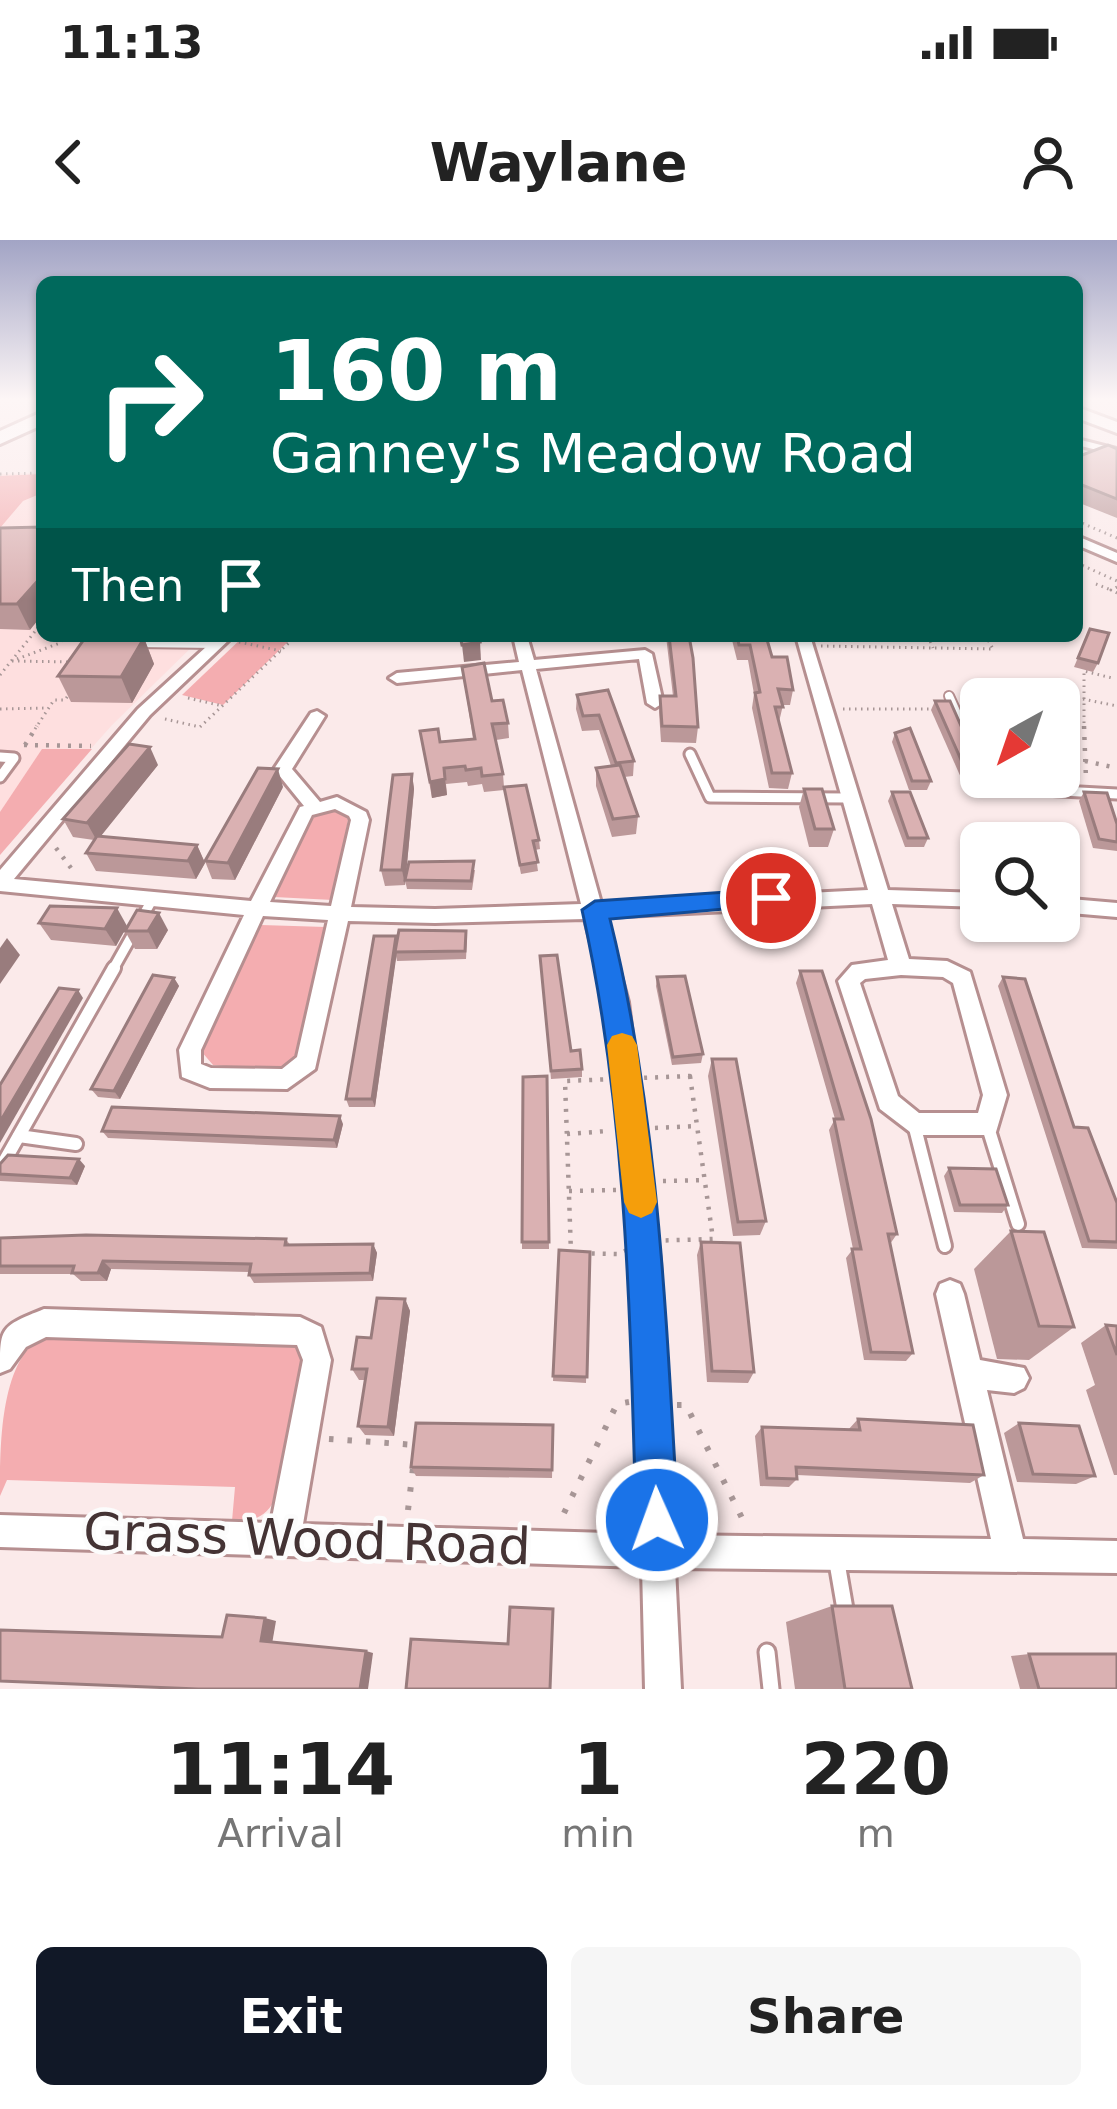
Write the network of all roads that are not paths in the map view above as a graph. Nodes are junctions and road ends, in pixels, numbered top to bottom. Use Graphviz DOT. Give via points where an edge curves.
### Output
graph roads {
  1 [pos="1083,543"];
  2 [pos="1117,558"];
  3 [pos="149,642"];
  4 [pos="220,642"];
  5 [pos="522,642"];
  6 [pos="805,642"];
  7 [pos="112,643"];
  8 [pos="529,667"];
  9 [pos="397,678"];
  10 [pos="950,696"];
  11 [pos="655,703"];
  12 [pos="317,716"];
  13 [pos="960,718"];
  14 [pos="690,754"];
  15 [pos="0,758"];
  16 [pos="0,777"];
  17 [pos="1080,791"];
  18 [pos="1117,794"];
  19 [pos="848,797"];
  20 [pos="315,807"];
  21 [pos="0,883"];
  22 [pos="881,898"];
  23 [pos="960,899"];
  24 [pos="152,900"];
  25 [pos="1080,907"];
  26 [pos="256,910"];
  27 [pos="595,910"];
  28 [pos="1117,910"];
  29 [pos="342,913"];
  30 [pos="902,967"];
  31 [pos="914,1124"];
  32 [pos="987,1124"];
  33 [pos="19,1136"];
  34 [pos="76,1144"];
  35 [pos="0,1169"];
  36 [pos="1018,1224"];
  37 [pos="945,1246"];
  38 [pos="950,1294"];
  39 [pos="0,1359"];
  40 [pos="968,1373"];
  41 [pos="1014,1378"];
  42 [pos="0,1531"];
  43 [pos="285,1537"];
  44 [pos="658,1551"];
  45 [pos="836,1553"];
  46 [pos="1011,1556"];
  47 [pos="1117,1557"];
  48 [pos="851,1643"];
  49 [pos="767,1652"];
  50 [pos="663,1689"];
  51 [pos="770,1689"];
  1 -- 2 [label="street"];
  3 -- 7 [label="lane"];
  4 -- 21 [label="street" via="142,714"];
  5 -- 8 [label="street"];
  6 -- 19 [label="street"];
  8 -- 9 [label="street"];
  8 -- 11 [label="street" via="645,654"];
  8 -- 27 [label="street"];
  10 -- 13 [label="lane"];
  12 -- 20 [label="street" via="284,769"];
  14 -- 19 [label="lane" via="710,797"];
  15 -- 16 [label="lane" via="14,758"];
  17 -- 18 [label="lane"];
  19 -- 22 [label="street"];
  20 -- 26 [label="street" via="296,826"];
  20 -- 29 [label="street" via="347,806 360,820"];
  21 -- 24 [label="street"];
  22 -- 23 [label="street"];
  22 -- 27 [label="street"];
  22 -- 30 [label="street"];
  24 -- 26 [label="street"];
  24 -- 33 [label="lane"];
  25 -- 28 [label="street"];
  26 -- 29 [label="street"];
  26 -- 29 [label="street" via="188,1061 210,1078 287,1079 301,1072"];
  27 -- 29 [label="street"];
  27 -- 44 [label="street" via="616,1002 639,1185"];
  30 -- 31 [label="street" via="859,970 849,981 888,1102"];
  30 -- 32 [label="street" via="947,969 962,978 995,1095"];
  31 -- 32 [label="street"];
  31 -- 37 [label="lane"];
  32 -- 36 [label="lane"];
  33 -- 34 [label="lane"];
  33 -- 35 [label="lane"];
  38 -- 40 [label="street"];
  39 -- 43 [label="street" via="16,1336 44,1323 311,1337 317,1360"];
  40 -- 41 [label="street"];
  40 -- 46 [label="street"];
  42 -- 43 [label="street, Grass Wood Road"];
  43 -- 44 [label="street, Grass Wood Road"];
  44 -- 45 [label="street, Grass Wood Road"];
  44 -- 50 [label="street"];
  45 -- 46 [label="street, Grass Wood Road"];
  45 -- 48 [label="lane"];
  46 -- 47 [label="street, Grass Wood Road"];
  49 -- 51 [label="lane"];
}
